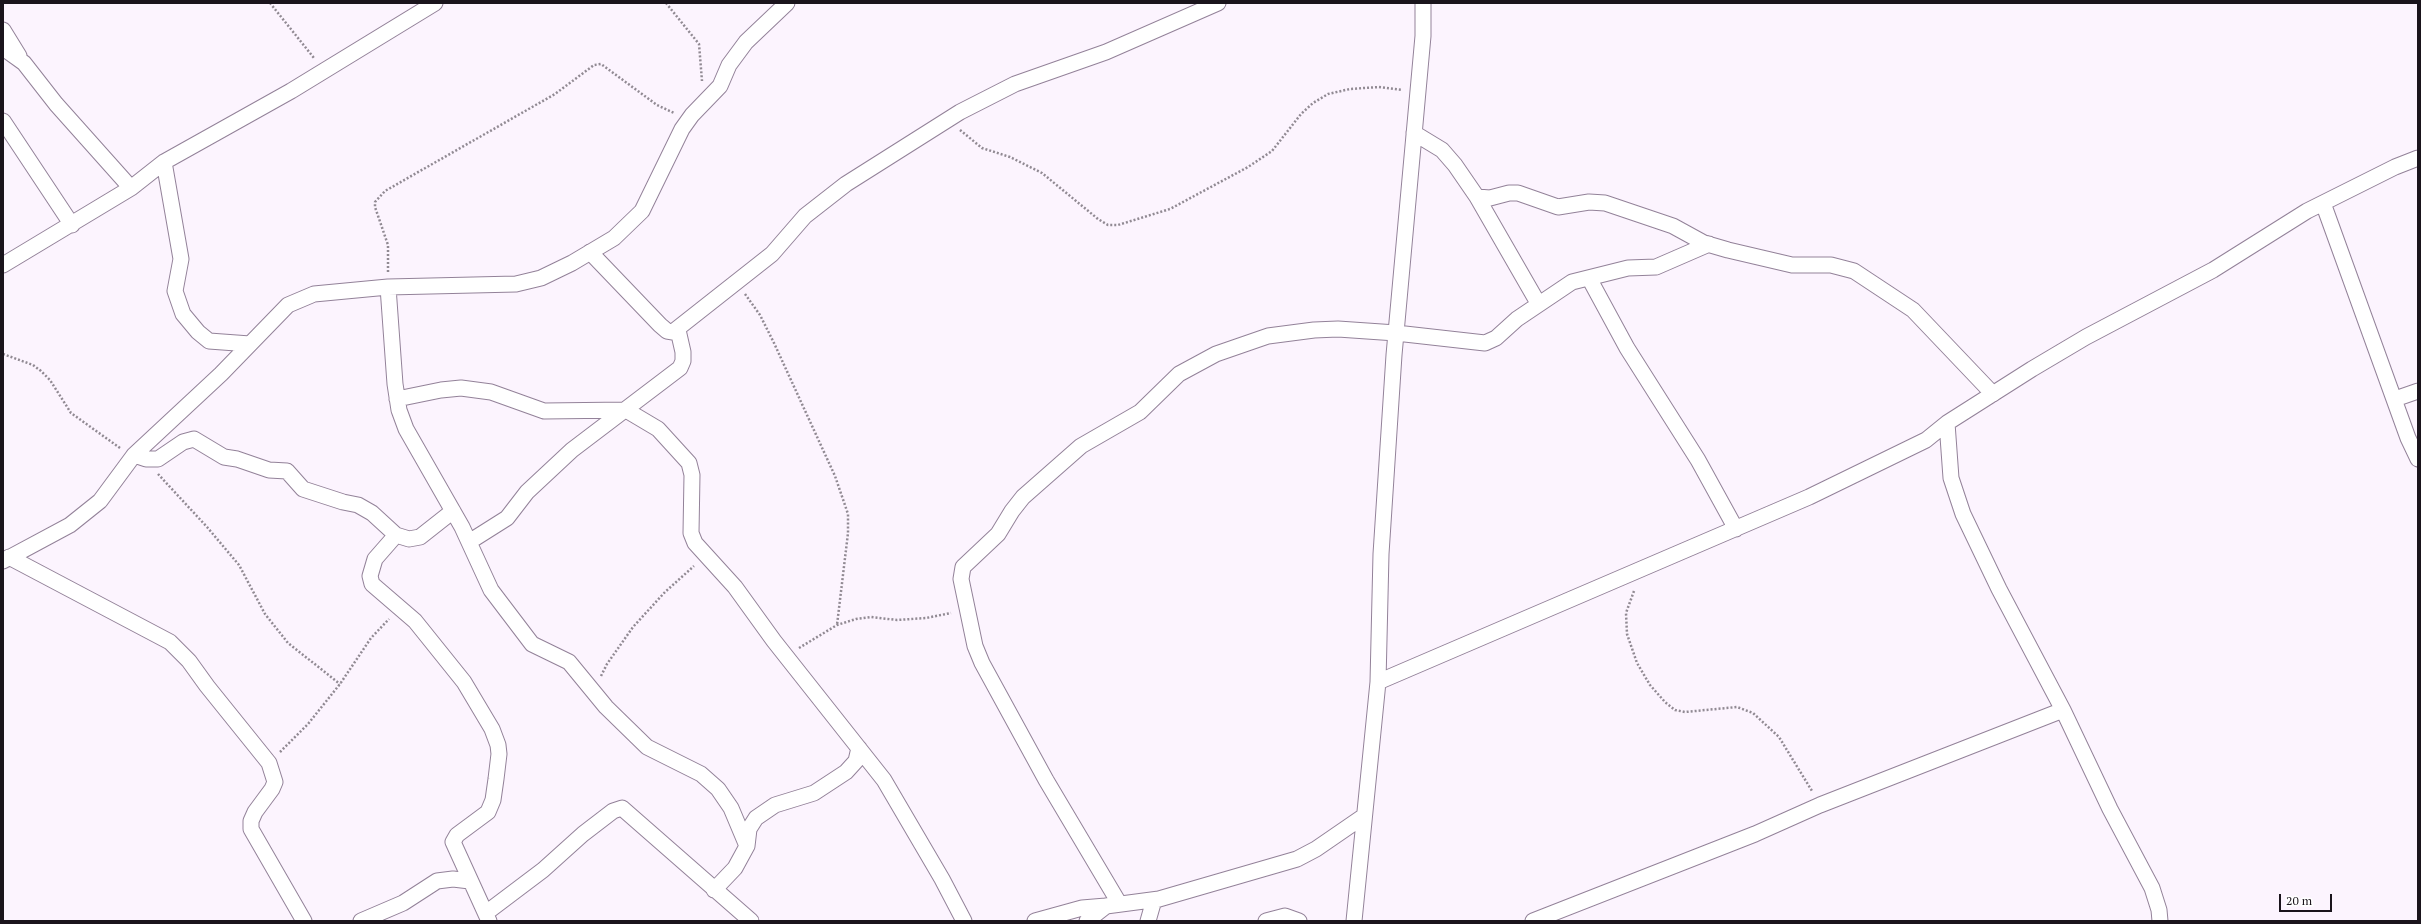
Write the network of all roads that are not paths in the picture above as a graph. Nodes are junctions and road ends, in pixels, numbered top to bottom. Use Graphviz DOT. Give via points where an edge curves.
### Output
graph roads {
  1 [pos="435,3"];
  2 [pos="787,3"];
  3 [pos="1218,3"];
  4 [pos="1423,3"];
  5 [pos="3,30"];
  6 [pos="3,48"];
  7 [pos="24,63"];
  8 [pos="3,121"];
  9 [pos="1414,133"];
  10 [pos="2418,158"];
  11 [pos="164,162"];
  12 [pos="131,188"];
  13 [pos="1477,197"];
  14 [pos="2323,203"];
  15 [pos="72,225"];
  16 [pos="1709,244"];
  17 [pos="590,252"];
  18 [pos="3,265"];
  19 [pos="1590,278"];
  20 [pos="388,287"];
  21 [pos="1538,303"];
  22 [pos="678,330"];
  23 [pos="1396,333"];
  24 [pos="250,344"];
  25 [pos="2418,391"];
  26 [pos="1993,394"];
  27 [pos="397,399"];
  28 [pos="2395,399"];
  29 [pos="626,410"];
  30 [pos="1947,423"];
  31 [pos="138,457"];
  32 [pos="2418,459"];
  33 [pos="453,511"];
  34 [pos="1736,529"];
  35 [pos="396,535"];
  36 [pos="469,542"];
  37 [pos="6,559"];
  38 [pos="1378,682"];
  39 [pos="2063,710"];
  40 [pos="859,748"];
  41 [pos="1364,816"];
  42 [pos="747,846"];
  43 [pos="470,882"];
  44 [pos="714,890"];
  45 [pos="1154,900"];
  46 [pos="1112,904"];
  47 [pos="488,917"];
  48 [pos="304,921"];
  49 [pos="361,921"];
  50 [pos="751,921"];
  51 [pos="964,921"];
  52 [pos="1035,921"];
  53 [pos="1087,921"];
  54 [pos="1148,921"];
  55 [pos="1266,921"];
  56 [pos="1299,921"];
  57 [pos="1354,921"];
  58 [pos="1533,921"];
  59 [pos="2160,921"];
  1 -- 11 [label="street" via="291,91"];
  2 -- 17 [label="street" via="746,42 729,65 720,86 682,130 642,211 614,238"];
  3 -- 22 [label="street" via="1106,52 1015,84 948,119 805,216 772,254"];
  4 -- 9 [label="street"];
  5 -- 7 [label="street"];
  6 -- 7 [label="street"];
  7 -- 12 [label="street" via="56,104"];
  8 -- 15 [label="street"];
  9 -- 13 [label="street" via="1442,150"];
  9 -- 23 [label="street"];
  10 -- 14 [label="street"];
  11 -- 12 [label="street"];
  11 -- 24 [label="street" via="181,259 175,290 183,314 209,341"];
  12 -- 15 [label="street"];
  13 -- 16 [label="street" via="1490,198 1518,193 1558,207 1589,202 1605,203 1673,226"];
  13 -- 21 [label="street"];
  14 -- 26 [label="street" via="2213,270 2086,337"];
  14 -- 28 [label="street"];
  15 -- 18 [label="street"];
  16 -- 19 [label="street" via="1656,267 1628,268"];
  16 -- 26 [label="street" via="1792,265 1831,265 1854,271 1913,310"];
  17 -- 20 [label="street" via="540,278 516,284"];
  17 -- 22 [label="street" via="660,325 667,331"];
  19 -- 21 [label="street" via="1572,282"];
  19 -- 34 [label="street" via="1627,348 1694,453"];
  20 -- 24 [label="street" via="314,294 297,300 280,311"];
  20 -- 27 [label="street"];
  21 -- 23 [label="street" via="1496,338 1485,343"];
  22 -- 29 [label="street" via="684,362 680,368"];
  23 -- 38 [label="street" via="1381,554"];
  23 -- 46 [label="street" via="1338,329 1283,332 1216,354 1188,368 1140,412 1081,446 1024,497 1012,510 998,534 963,567 961,579 975,646 982,663 1079,838"];
  24 -- 31 [label="street"];
  25 -- 28 [label="street"];
  26 -- 30 [label="street"];
  27 -- 29 [label="street" via="461,388 491,392 544,411"];
  27 -- 33 [label="street" via="406,429"];
  28 -- 32 [label="street"];
  29 -- 36 [label="street" via="572,450 544,475 507,518"];
  29 -- 40 [label="street" via="658,429 689,463 692,475 691,533 695,543 735,587"];
  30 -- 34 [label="street" via="1926,440 1809,498"];
  30 -- 39 [label="street" via="1951,478 1963,514 1999,589"];
  31 -- 35 [label="street" via="158,459 183,442 194,439 224,457 269,470 287,471 308,491 358,505 372,513"];
  31 -- 37 [label="street" via="100,501 87,512"];
  33 -- 35 [label="street" via="420,537 409,539"];
  33 -- 36 [label="street"];
  34 -- 38 [label="street"];
  35 -- 43 [label="street" via="375,559 370,576 375,588 414,621 464,682 492,728 498,745 493,800 488,812 457,835 453,842"];
  36 -- 42 [label="street" via="491,590 532,644 569,662 606,707 647,747 701,774 718,789 731,808"];
  37 -- 48 [label="street" via="170,642 189,661 269,763 275,782 255,812 251,829"];
  38 -- 41 [label="street"];
  39 -- 58 [label="street"];
  39 -- 59 [label="street" via="2110,809 2152,888"];
  40 -- 42 [label="street" via="856,761 846,772 814,793 775,805 756,818 749,829"];
  40 -- 51 [label="street" via="884,780"];
  41 -- 45 [label="street" via="1297,859"];
  41 -- 57 [label="street"];
  42 -- 44 [label="street" via="735,868"];
  43 -- 47 [label="street"];
  43 -- 49 [label="street" via="453,878 437,882 403,903"];
  44 -- 47 [label="street" via="626,810 619,808 582,834"];
  44 -- 50 [label="street"];
  45 -- 46 [label="street"];
  45 -- 54 [label="street"];
  46 -- 52 [label="street" via="1082,908"];
  46 -- 53 [label="street"];
  55 -- 56 [label="street" via="1285,916"];
}
